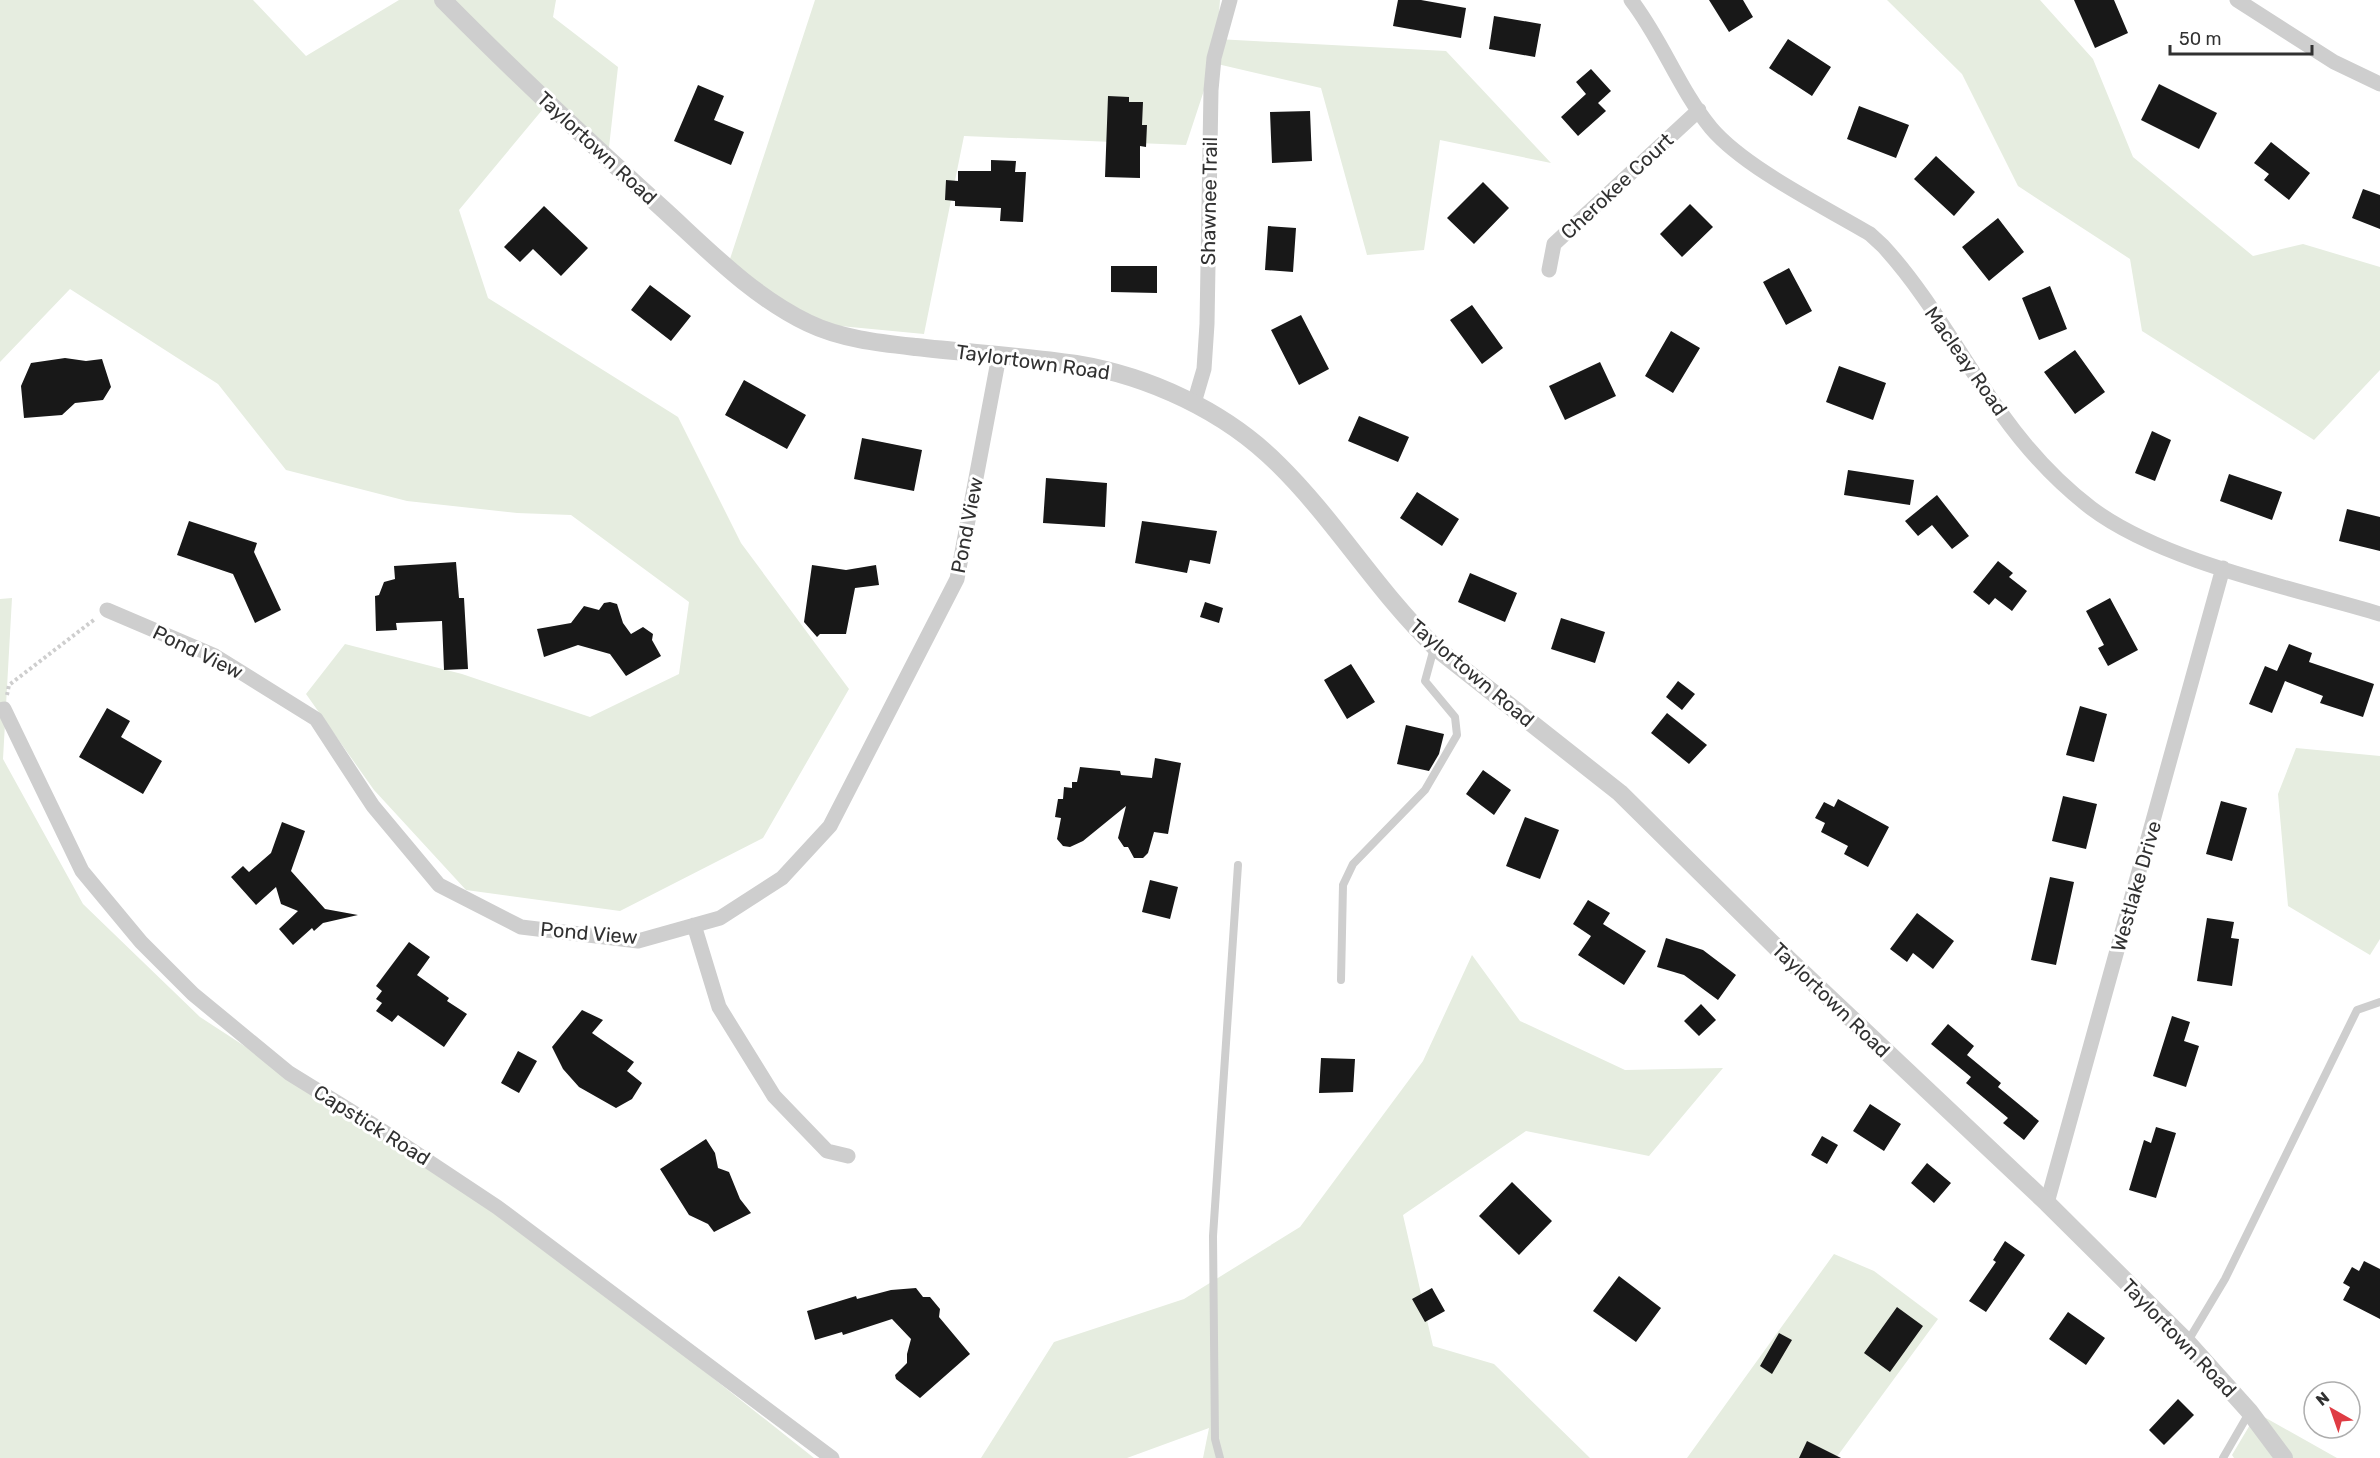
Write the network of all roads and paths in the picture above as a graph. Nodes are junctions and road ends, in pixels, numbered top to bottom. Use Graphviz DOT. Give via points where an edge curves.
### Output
graph roads {
  1 [pos="443,0"];
  2 [pos="1230,0"];
  3 [pos="1631,0"];
  4 [pos="2237,0"];
  5 [pos="2380,84"];
  6 [pos="1699,110"];
  7 [pos="1550,270"];
  8 [pos="999,356"];
  9 [pos="1194,403"];
  10 [pos="2223,568"];
  11 [pos="107,610"];
  12 [pos="2380,614"];
  13 [pos="1435,647"];
  14 [pos="2,709"];
  15 [pos="1238,865"];
  16 [pos="694,925"];
  17 [pos="1341,980"];
  18 [pos="2380,1002"];
  19 [pos="848,1156"];
  20 [pos="2047,1203"];
  21 [pos="2187,1342"];
  22 [pos="2249,1411"];
  23 [pos="832,1458"];
  24 [pos="1220,1458"];
  25 [pos="2223,1458"];
  26 [pos="2284,1458"];
  1 -- 8 [label="street, Taylortown Road" via="581,135 744,282 776,305 810,324 872,342"];
  2 -- 9 [label="street, Shawnee Trail" via="1214,58 1211,90 1207,324 1203,369"];
  3 -- 6 [label="street, Macleay Road"];
  4 -- 5 [label="street" via="2334,62"];
  6 -- 7 [label="street, Cherokee Court" via="1554,244"];
  6 -- 10 [label="street, Macleay Road" via="1731,149 1870,234 1883,246 2001,413 2062,484 2125,530"];
  8 -- 9 [label="street, Taylortown Road" via="1047,360 1114,373"];
  8 -- 16 [label="street, Pond View" via="957,579 830,826 782,878 720,918"];
  9 -- 13 [label="street, Taylortown Road" via="1278,463 1408,621"];
  10 -- 12 [label="street, Macleay Road"];
  10 -- 20 [label="street, Westlake Drive"];
  11 -- 14 [label="path" via="9,685"];
  11 -- 16 [label="street, Pond View" via="215,656 316,719 373,806 439,885 521,927 638,940"];
  13 -- 17 [label="lane" via="1425,681 1455,717 1457,735 1425,790 1353,864 1343,885"];
  13 -- 20 [label="street, Taylortown Road" via="1620,793 1786,958"];
  14 -- 23 [label="street, Capstick Road" via="82,871 141,942 193,994 289,1073 498,1207"];
  15 -- 24 [label="lane" via="1213,1236 1215,1439"];
  16 -- 19 [label="street" via="719,1006 774,1096 826,1151"];
  18 -- 21 [label="lane" via="2357,1010 2225,1279"];
  20 -- 21 [label="street, Taylortown Road"];
  21 -- 22 [label="street, Taylortown Road"];
  22 -- 25 [label="lane"];
  22 -- 26 [label="street, Taylortown Road"];
}
